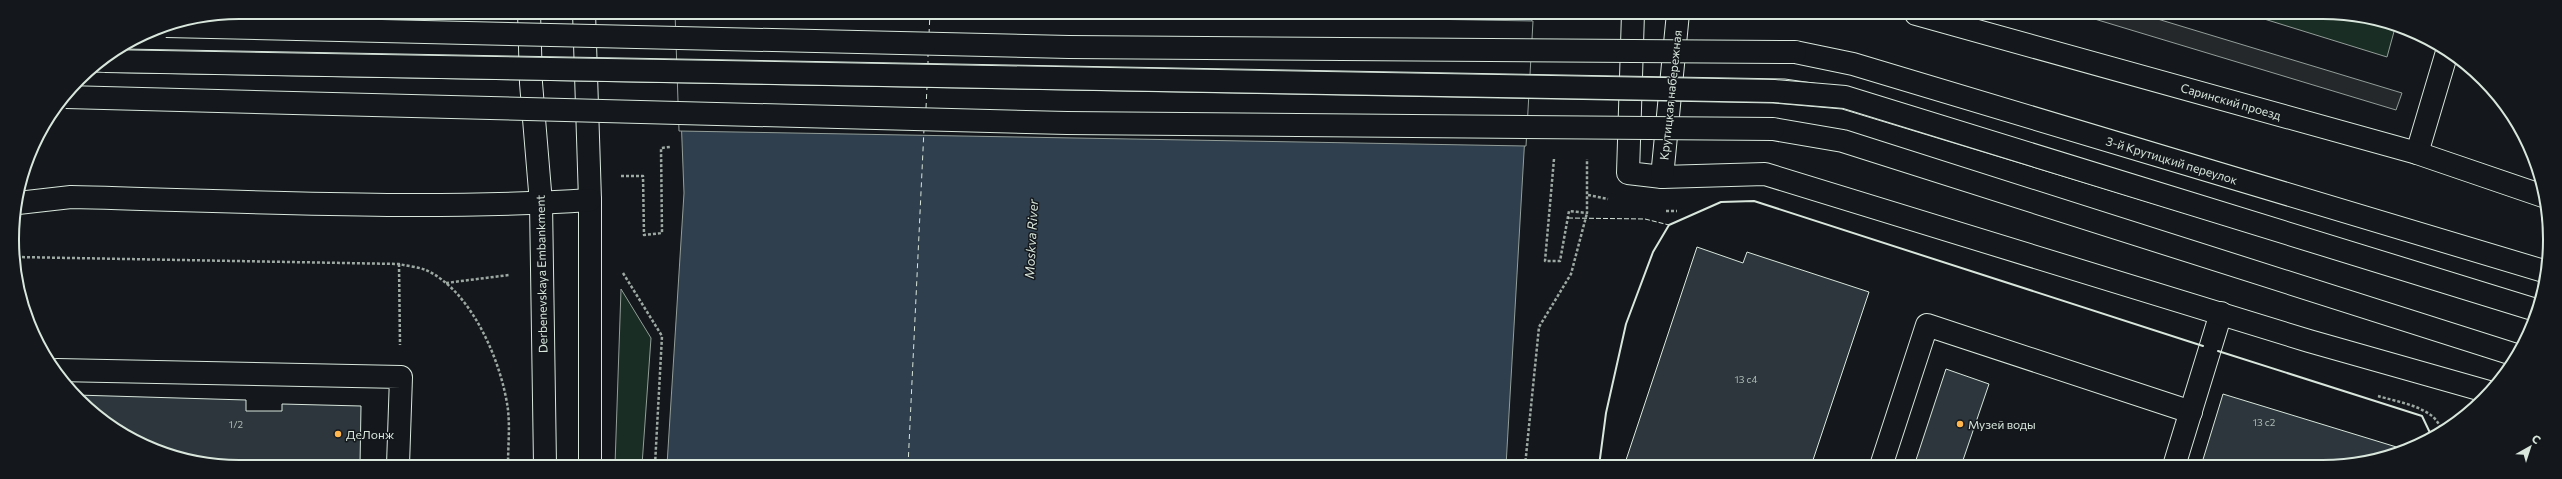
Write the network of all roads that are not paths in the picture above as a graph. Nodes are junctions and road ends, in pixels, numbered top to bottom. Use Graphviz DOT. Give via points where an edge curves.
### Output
graph roads {
  1 [pos="529,19"];
  2 [pos="584,19"];
  3 [pos="1634,19"];
  4 [pos="1677,19"];
  5 [pos="1934,19"];
  6 [pos="184,26"];
  7 [pos="2446,57"];
  8 [pos="110,61"];
  9 [pos="71,97"];
  10 [pos="2418,153"];
  11 [pos="1662,177"];
  12 [pos="2539,194"];
  13 [pos="590,200"];
  14 [pos="22,203"];
  15 [pos="541,203"];
  16 [pos="2541,270"];
  17 [pos="2531,309"];
  18 [pos="2221,313"];
  19 [pos="2511,354"];
  20 [pos="62,370"];
  21 [pos="2483,390"];
  22 [pos="2191,412"];
  23 [pos="398,460"];
  24 [pos="545,460"];
  25 [pos="590,460"];
  26 [pos="1883,460"];
  27 [pos="2176,460"];
  1 -- 15 [label="main road, Derbenevskaya Embankment" via="531,83"];
  2 -- 13 [label="main road"];
  3 -- 11 [label="main road" via="1628,172"];
  4 -- 11 [label="main road, Крутицкая набережная"];
  5 -- 10 [label="main road, Саринский проезд"];
  6 -- 16 [label="main road, 3-й Крутицкий переулок, bridge" via="1069,47 1795,52 1854,64"];
  7 -- 10 [label="main road"];
  8 -- 17 [label="main road, bridge" via="1766,91 1845,97"];
  9 -- 19 [label="main road, bridge" via="1067,123 1773,129 1843,140"];
  10 -- 12 [label="main road, Саринский проезд"];
  11 -- 18 [label="main road" via="1765,174"];
  13 -- 15 [label="main road"];
  13 -- 25 [label="main road"];
  14 -- 15 [label="main road" via="71,197 400,205"];
  15 -- 24 [label="main road, Derbenevskaya Embankment"];
  18 -- 21 [label="main road"];
  18 -- 22 [label="main road"];
  20 -- 23 [label="main road" via="401,377"];
  22 -- 26 [label="main road" via="1927,325"];
  22 -- 27 [label="main road"];
}
